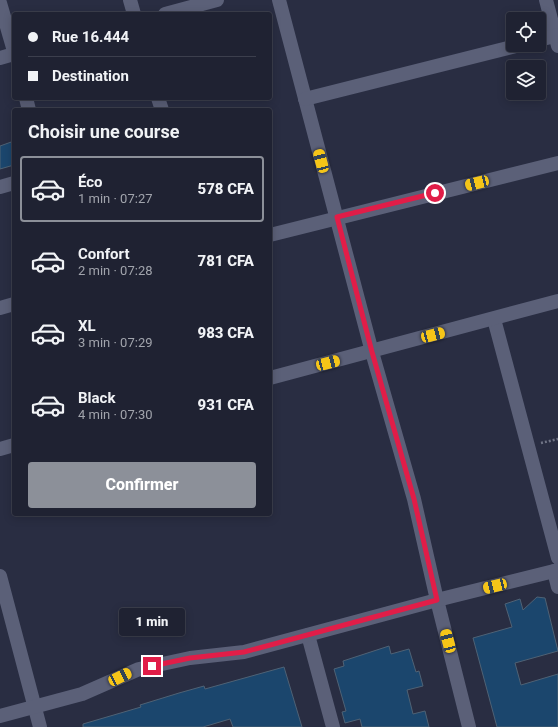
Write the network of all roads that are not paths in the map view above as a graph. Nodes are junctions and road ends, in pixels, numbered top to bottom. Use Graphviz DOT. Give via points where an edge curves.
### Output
graph roads {
  1 [pos="130,0"];
  2 [pos="217,0"];
  3 [pos="279,0"];
  4 [pos="546,0"];
  5 [pos="0,4"];
  6 [pos="133,12"];
  7 [pos="172,12"];
  8 [pos="557,39"];
  9 [pos="546,40"];
  10 [pos="12,44"];
  11 [pos="506,49"];
  12 [pos="12,55"];
  13 [pos="0,58"];
  14 [pos="305,99"];
  15 [pos="558,163"];
  16 [pos="12,184"];
  17 [pos="0,187"];
  18 [pos="337,217"];
  19 [pos="272,234"];
  20 [pos="558,301"];
  21 [pos="12,305"];
  22 [pos="0,308"];
  23 [pos="494,318"];
  24 [pos="372,352"];
  25 [pos="272,377"];
  26 [pos="12,446"];
  27 [pos="0,449"];
  28 [pos="558,558"];
  29 [pos="556,571"];
  30 [pos="1,582"];
  31 [pos="558,587"];
  32 [pos="437,600"];
  33 [pos="308,635"];
  34 [pos="34,707"];
  35 [pos="0,716"];
  36 [pos="40,727"];
  37 [pos="332,727"];
  38 [pos="469,727"];
  1 -- 6 [label="street"];
  2 -- 7 [label="street"];
  3 -- 14 [label="street"];
  4 -- 8 [label="street"];
  5 -- 10 [label="street"];
  8 -- 9 [label="street"];
  11 -- 14 [label="street"];
  12 -- 13 [label="street"];
  14 -- 18 [label="street"];
  15 -- 18 [label="street"];
  16 -- 17 [label="street"];
  18 -- 19 [label="street"];
  18 -- 24 [label="street"];
  20 -- 23 [label="street"];
  21 -- 22 [label="street"];
  23 -- 24 [label="street"];
  23 -- 28 [label="street"];
  24 -- 25 [label="street"];
  24 -- 32 [label="street" via="414,499"];
  26 -- 27 [label="street"];
  29 -- 31 [label="street"];
  29 -- 32 [label="street"];
  30 -- 34 [label="street"];
  32 -- 33 [label="street"];
  32 -- 38 [label="street"];
  33 -- 34 [label="street" via="244,652 190,658 139,669 82,694"];
  33 -- 37 [label="street"];
  34 -- 35 [label="street"];
  34 -- 36 [label="street"];
}
